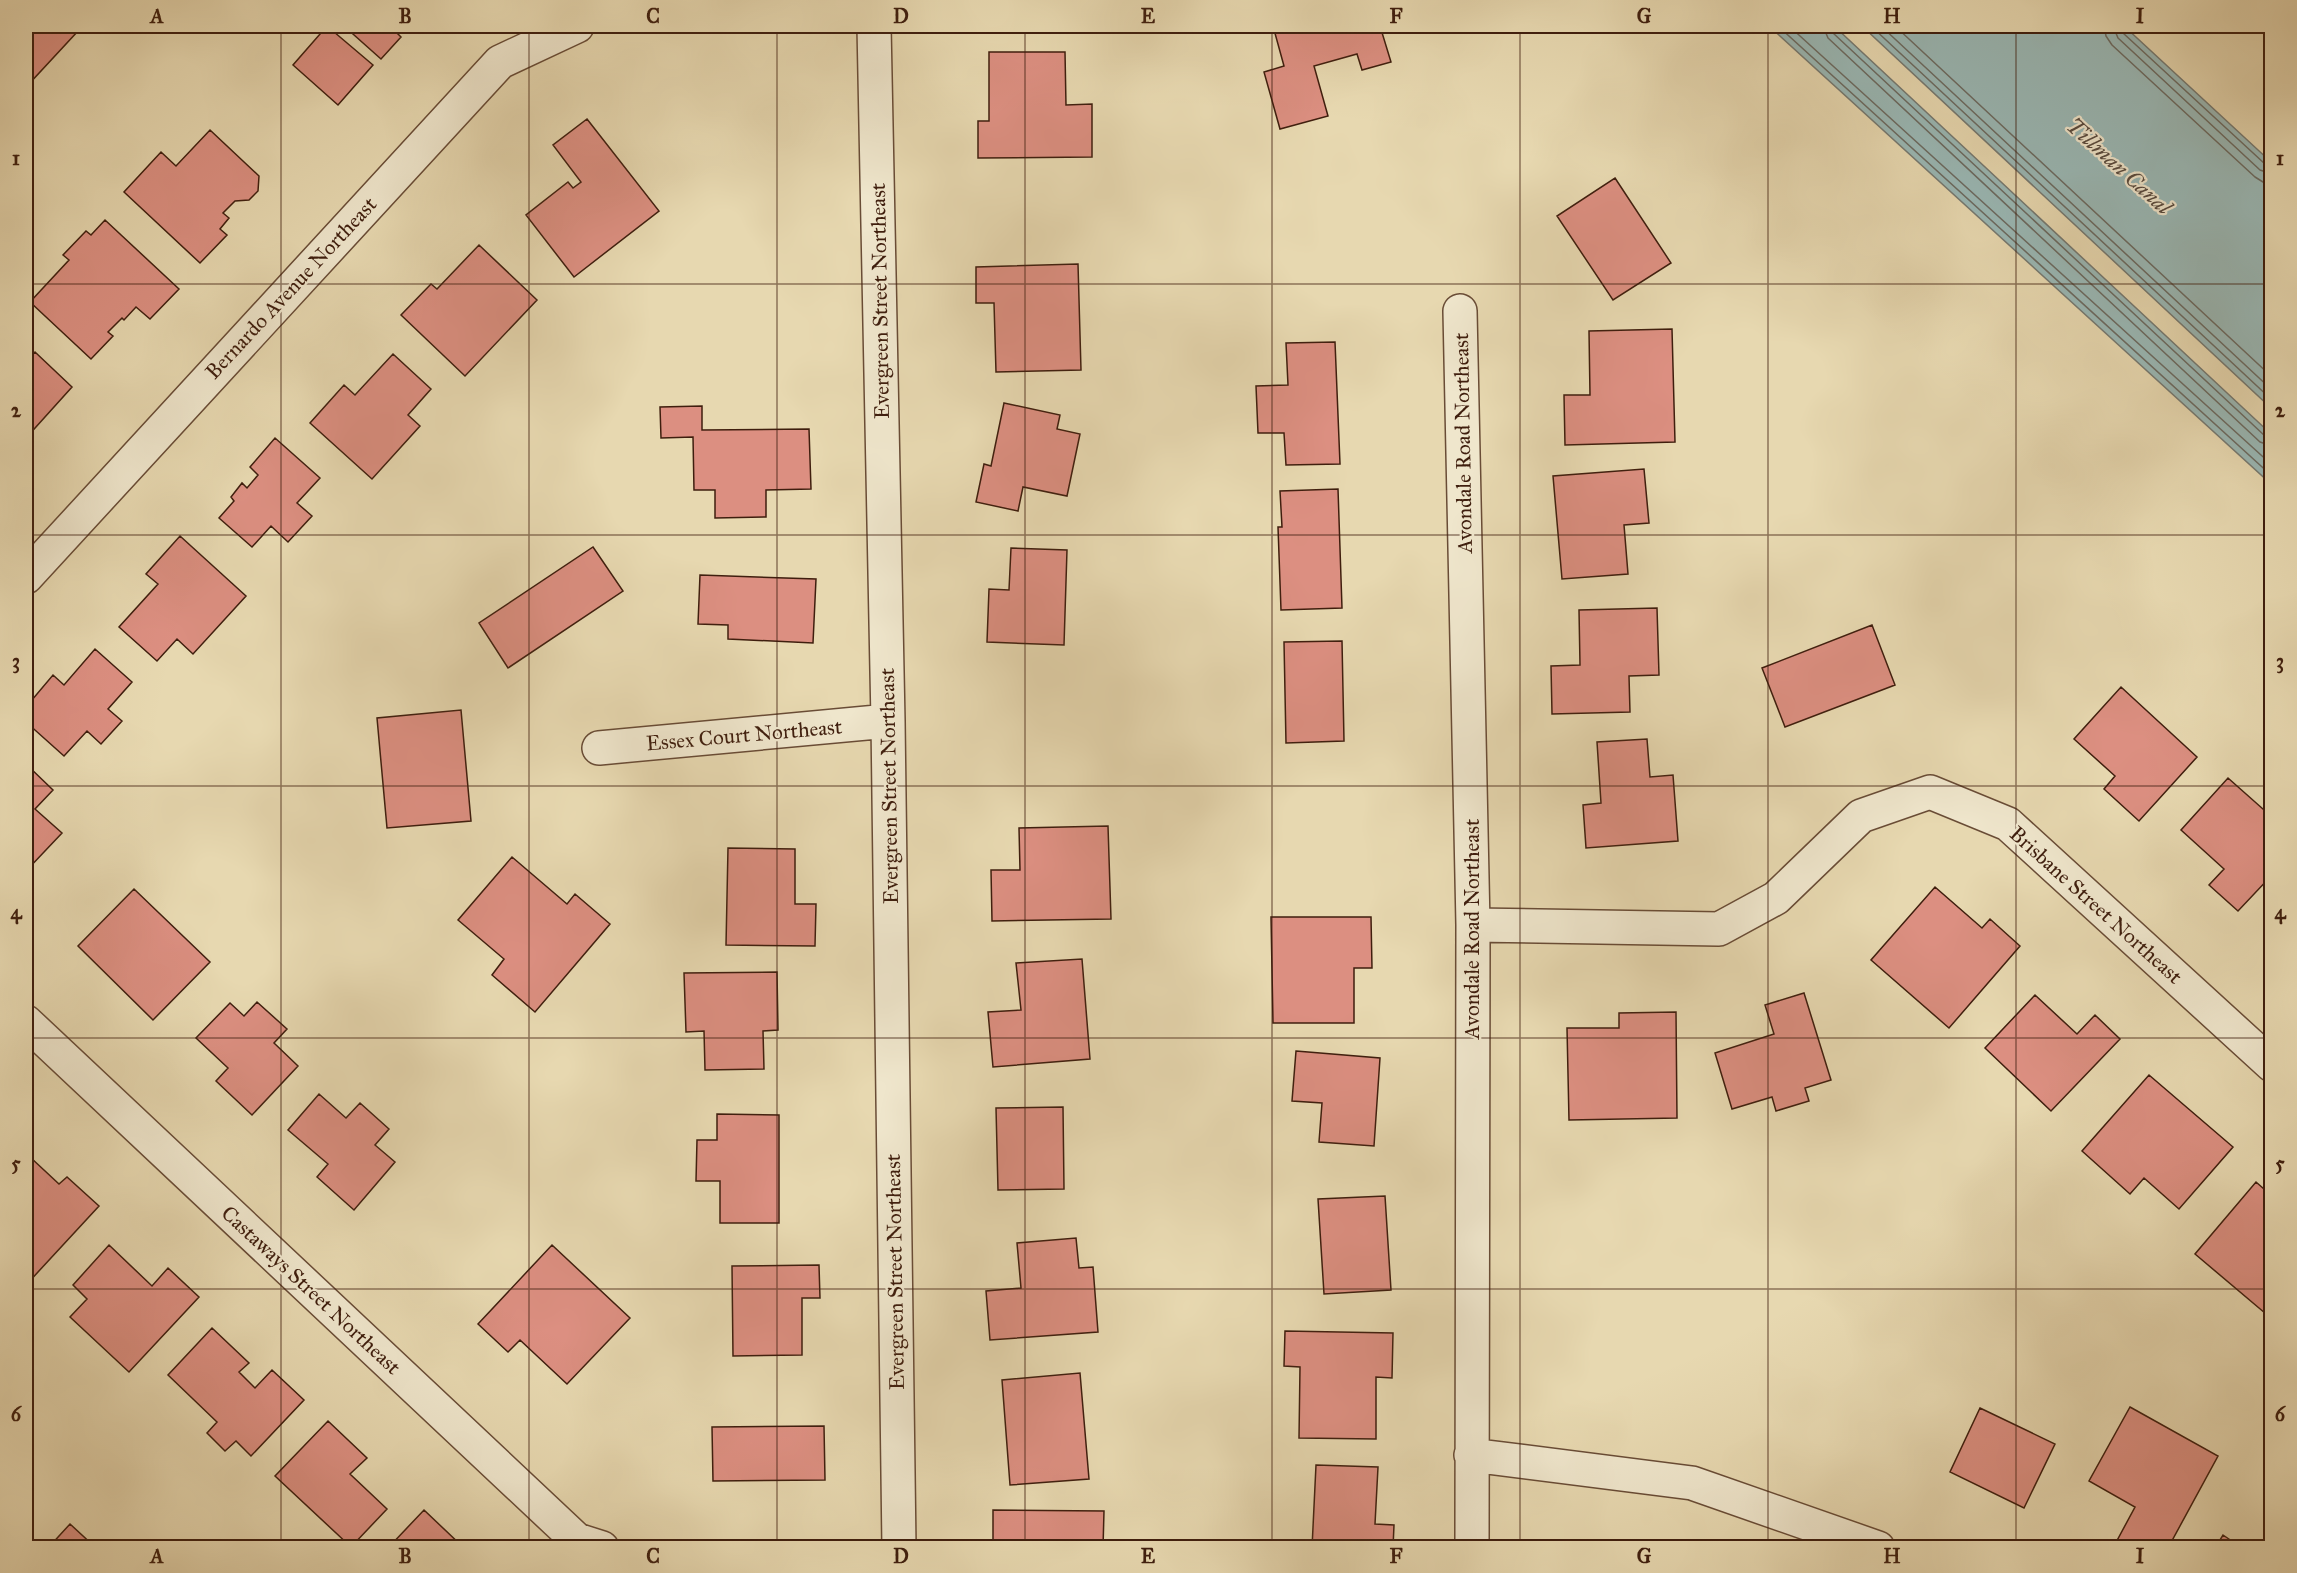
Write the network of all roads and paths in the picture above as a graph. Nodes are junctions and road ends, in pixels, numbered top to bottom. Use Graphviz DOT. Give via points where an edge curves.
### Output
graph roads {
  1 [pos="577,26"];
  2 [pos="874,26"];
  3 [pos="1460,311"];
  4 [pos="26,577"];
  5 [pos="888,721"];
  6 [pos="599,748"];
  7 [pos="1473,925"];
  8 [pos="26,1022"];
  9 [pos="2271,1065"];
  10 [pos="1471,1455"];
  11 [pos="602,1548"];
  12 [pos="899,1548"];
  13 [pos="1472,1548"];
  14 [pos="1878,1548"];
  1 -- 4 [label="street, Bernardo Avenue Northeast" via="500,62"];
  2 -- 5 [label="street, Evergreen Street Northeast"];
  3 -- 7 [label="street, Avondale Road Northeast"];
  5 -- 6 [label="street, Essex Court Northeast"];
  5 -- 12 [label="street, Evergreen Street Northeast"];
  7 -- 9 [label="street, Brisbane Street Northeast" via="1719,929 1776,898 1861,816 1929,792 2008,824"];
  7 -- 10 [label="street, Avondale Road Northeast"];
  8 -- 11 [label="street, Castaways Street Northeast" via="577,1540"];
  10 -- 13 [label="street, Avondale Road Northeast"];
  10 -- 14 [label="street" via="1692,1483"];
}
